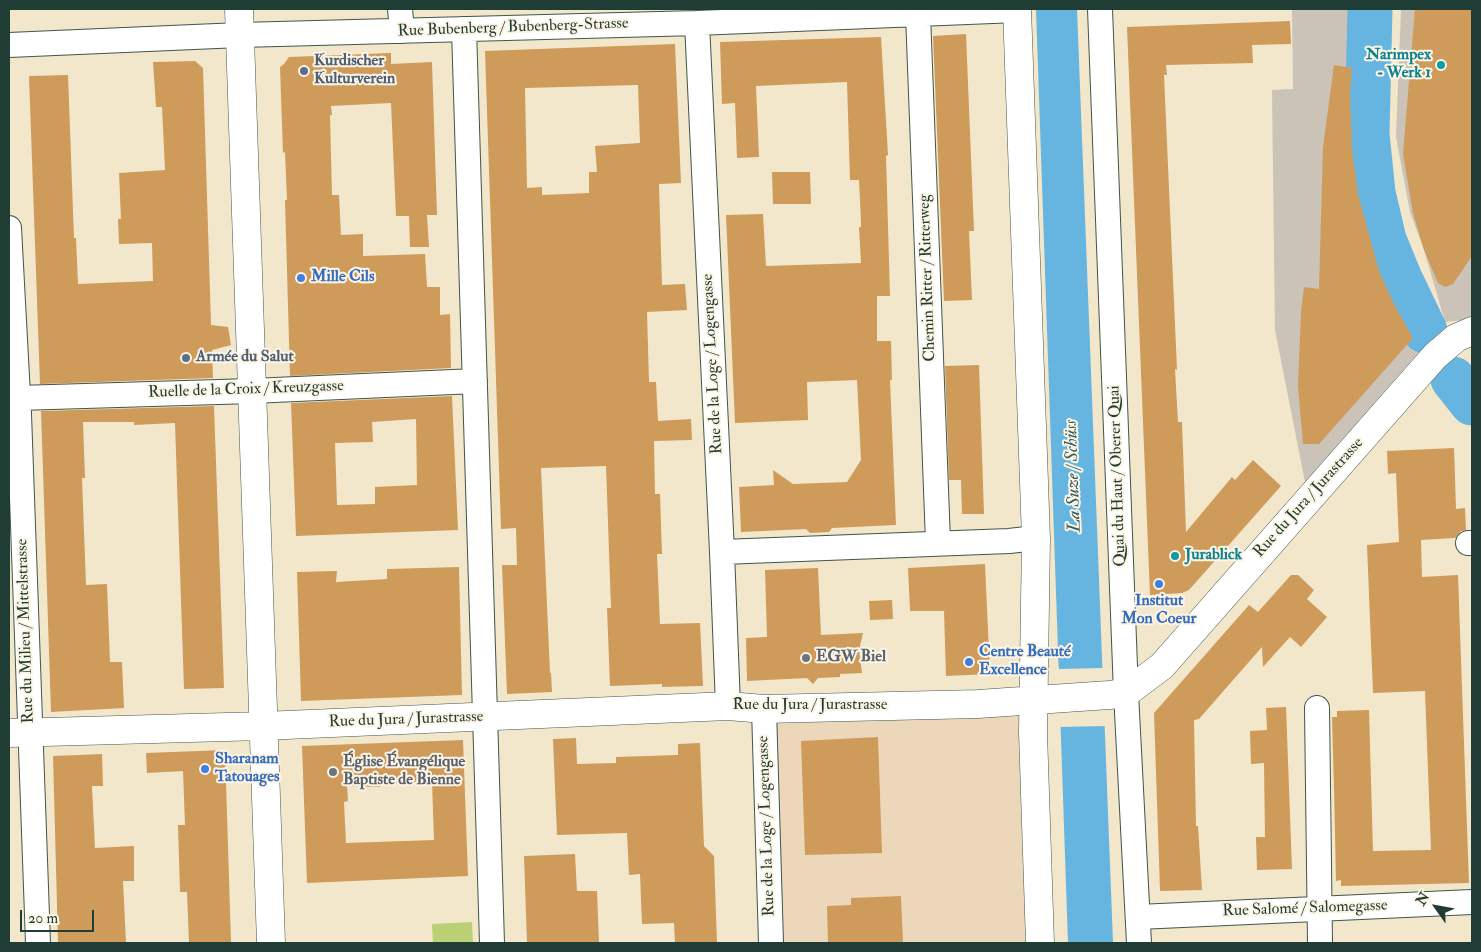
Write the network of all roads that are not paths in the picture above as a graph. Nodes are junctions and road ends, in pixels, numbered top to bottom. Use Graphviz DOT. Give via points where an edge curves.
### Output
graph roads {
  1 [pos="1017,9"];
  2 [pos="1100,9"];
  3 [pos="918,14"];
  4 [pos="401,20"];
  5 [pos="239,22"];
  6 [pos="697,23"];
  7 [pos="464,29"];
  8 [pos="9,45"];
  9 [pos="9,228"];
  10 [pos="1464,335"];
  11 [pos="475,381"];
  12 [pos="252,391"];
  13 [pos="18,398"];
  14 [pos="1036,538"];
  15 [pos="938,542"];
  16 [pos="722,552"];
  17 [pos="1117,694"];
  18 [pos="1045,700"];
  19 [pos="728,706"];
  20 [pos="1317,708"];
  21 [pos="764,709"];
  22 [pos="485,716"];
  23 [pos="263,726"];
  24 [pos="19,733"];
  25 [pos="1472,902"];
  26 [pos="1319,908"];
  27 [pos="1138,916"];
  28 [pos="38,943"];
  29 [pos="270,943"];
  30 [pos="492,943"];
  31 [pos="772,943"];
  32 [pos="1040,943"];
  33 [pos="1139,943"];
  34 [pos="1320,943"];
  1 -- 3 [label="street, Rue Bubenberg / Bubenberg-Strasse"];
  1 -- 14 [label="street"];
  2 -- 17 [label="street, Quai du Haut / Oberer Quai"];
  3 -- 6 [label="street, Rue Bubenberg / Bubenberg-Strasse"];
  3 -- 15 [label="street, Chemin Ritter / Ritterweg"];
  4 -- 5 [label="street, Rue Bubenberg / Bubenberg-Strasse"];
  4 -- 7 [label="street, Rue Bubenberg / Bubenberg-Strasse"];
  5 -- 8 [label="street, Rue Bubenberg / Bubenberg-Strasse"];
  5 -- 12 [label="street"];
  6 -- 7 [label="street, Rue Bubenberg / Bubenberg-Strasse"];
  6 -- 16 [label="street, Rue de la Loge / Logengasse"];
  7 -- 11 [label="street"];
  9 -- 13 [label="street, Rue du Milieu / Mittelstrasse"];
  10 -- 17 [label="street, Rue du Jura / Jurastrasse" via="1435,356 1162,666"];
  11 -- 12 [label="street, Ruelle de la Croix / Kreuzgasse"];
  11 -- 22 [label="street"];
  12 -- 13 [label="street, Ruelle de la Croix / Kreuzgasse"];
  12 -- 23 [label="street"];
  13 -- 24 [label="street, Rue du Milieu / Mittelstrasse"];
  14 -- 15 [label="street"];
  14 -- 18 [label="street"];
  15 -- 16 [label="street"];
  16 -- 19 [label="street, Rue de la Loge / Logengasse"];
  17 -- 18 [label="street, Rue du Jura / Jurastrasse"];
  17 -- 27 [label="street, Quai du Haut / Oberer Quai"];
  18 -- 21 [label="street, Rue du Jura / Jurastrasse"];
  18 -- 32 [label="street" via="1033,733"];
  19 -- 21 [label="street, Rue du Jura / Jurastrasse"];
  19 -- 22 [label="street, Rue du Jura / Jurastrasse"];
  20 -- 26 [label="street"];
  21 -- 31 [label="street, Rue de la Loge / Logengasse"];
  22 -- 23 [label="street, Rue du Jura / Jurastrasse"];
  22 -- 30 [label="street"];
  23 -- 24 [label="street, Rue du Jura / Jurastrasse"];
  23 -- 29 [label="street"];
  24 -- 28 [label="street, Rue du Milieu / Mittelstrasse"];
  25 -- 26 [label="street, Rue Salomé / Salomegasse"];
  26 -- 27 [label="street, Rue Salomé / Salomegasse"];
  26 -- 34 [label="street"];
  27 -- 33 [label="street, Quai du Haut / Oberer Quai"];
}
